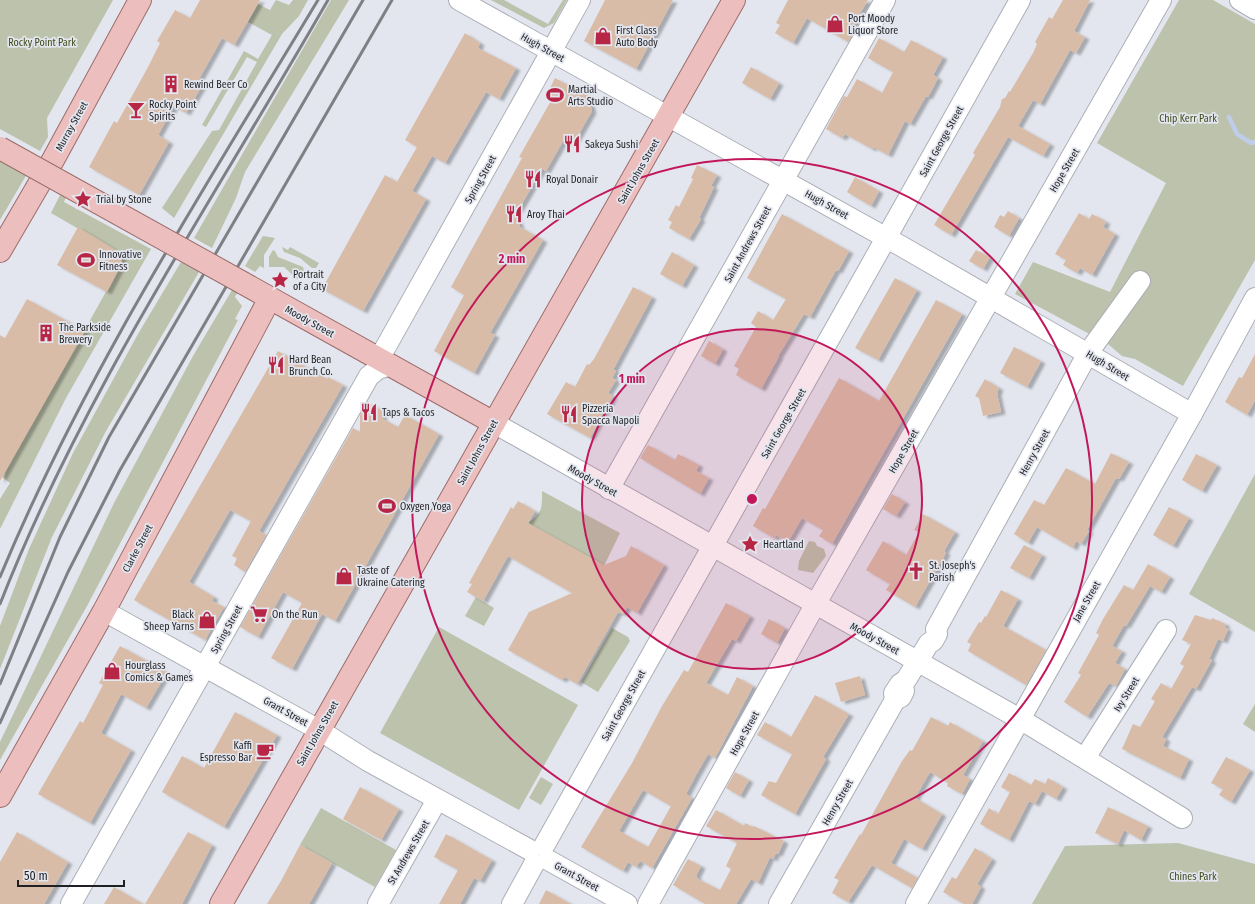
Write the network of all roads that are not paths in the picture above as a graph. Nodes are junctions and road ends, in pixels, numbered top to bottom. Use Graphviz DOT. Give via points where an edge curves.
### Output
graph roads {
  1 [pos="140,0"];
  2 [pos="459,0"];
  3 [pos="580,0"];
  4 [pos="734,0"];
  5 [pos="885,0"];
  6 [pos="1020,0"];
  7 [pos="1161,0"];
  8 [pos="1240,0"];
  9 [pos="1255,9"];
  10 [pos="551,52"];
  11 [pos="668,118"];
  12 [pos="0,148"];
  13 [pos="783,179"];
  14 [pos="886,238"];
  15 [pos="0,251"];
  16 [pos="1140,281"];
  17 [pos="991,297"];
  18 [pos="270,298"];
  19 [pos="1255,298"];
  20 [pos="1088,353"];
  21 [pos="385,362"];
  22 [pos="1192,414"];
  23 [pos="494,423"];
  24 [pos="609,489"];
  25 [pos="713,546"];
  26 [pos="815,605"];
  27 [pos="104,611"];
  28 [pos="1166,630"];
  29 [pos="918,661"];
  30 [pos="205,667"];
  31 [pos="1020,719"];
  32 [pos="319,730"];
  33 [pos="1085,758"];
  34 [pos="0,796"];
  35 [pos="437,800"];
  36 [pos="1182,818"];
  37 [pos="539,855"];
  38 [pos="71,904"];
  39 [pos="221,904"];
  40 [pos="378,904"];
  41 [pos="512,904"];
  42 [pos="627,904"];
  43 [pos="648,904"];
  44 [pos="779,904"];
  45 [pos="916,904"];
  1 -- 15 [label="main road, Murray Street"];
  2 -- 10 [label="street, Hugh Street"];
  3 -- 10 [label="street, Spring Street"];
  4 -- 11 [label="main road, Saint Johns Street"];
  5 -- 13 [label="street, Saint Andrews Street"];
  6 -- 14 [label="street, Saint George Street"];
  7 -- 17 [label="street, Hope Street"];
  8 -- 9 [label="street"];
  10 -- 11 [label="street, Hugh Street"];
  10 -- 21 [label="street, Spring Street"];
  11 -- 13 [label="street, Hugh Street" via="692,128"];
  11 -- 23 [label="main road, Saint Johns Street"];
  12 -- 18 [label="main road, Moody Street, bridge"];
  13 -- 14 [label="street, Hugh Street"];
  13 -- 24 [label="street, Saint Andrews Street"];
  14 -- 17 [label="street, Hugh Street"];
  14 -- 25 [label="street, Saint George Street"];
  16 -- 20 [label="street, Henry Street"];
  17 -- 20 [label="street, Hugh Street"];
  17 -- 26 [label="street, Hope Street"];
  18 -- 21 [label="main road, Moody Street"];
  18 -- 27 [label="main road, Clarke Street"];
  19 -- 22 [label="street, Jane Street"];
  20 -- 22 [label="street, Hugh Street"];
  20 -- 29 [label="street, Henry Street"];
  21 -- 23 [label="main road, Moody Street"];
  21 -- 30 [label="street, Spring Street" via="369,376"];
  22 -- 31 [label="street, Jane Street"];
  23 -- 24 [label="street, Moody Street"];
  23 -- 32 [label="main road, Saint Johns Street"];
  24 -- 25 [label="street, Moody Street"];
  25 -- 26 [label="street, Moody Street"];
  25 -- 37 [label="street, Saint George Street"];
  26 -- 29 [label="street, Moody Street"];
  26 -- 43 [label="street, Hope Street"];
  27 -- 30 [label="street, Grant Street"];
  27 -- 34 [label="main road, Clarke Street"];
  28 -- 33 [label="street, Ivy Street"];
  29 -- 31 [label="street, Moody Street"];
  29 -- 44 [label="street, Henry Street" via="894,693 895,700"];
  30 -- 32 [label="street, Grant Street"];
  30 -- 38 [label="street, Spring Street"];
  31 -- 33 [label="street, Moody Street"];
  31 -- 45 [label="street, Jane Street"];
  32 -- 35 [label="street, Grant Street"];
  32 -- 39 [label="main road, Saint Johns Street"];
  33 -- 36 [label="street, Moody Street"];
  35 -- 37 [label="street, Grant Street"];
  35 -- 40 [label="street, St Andrews Street"];
  37 -- 41 [label="street, Saint George Street"];
  37 -- 42 [label="street, Grant Street"];
}
